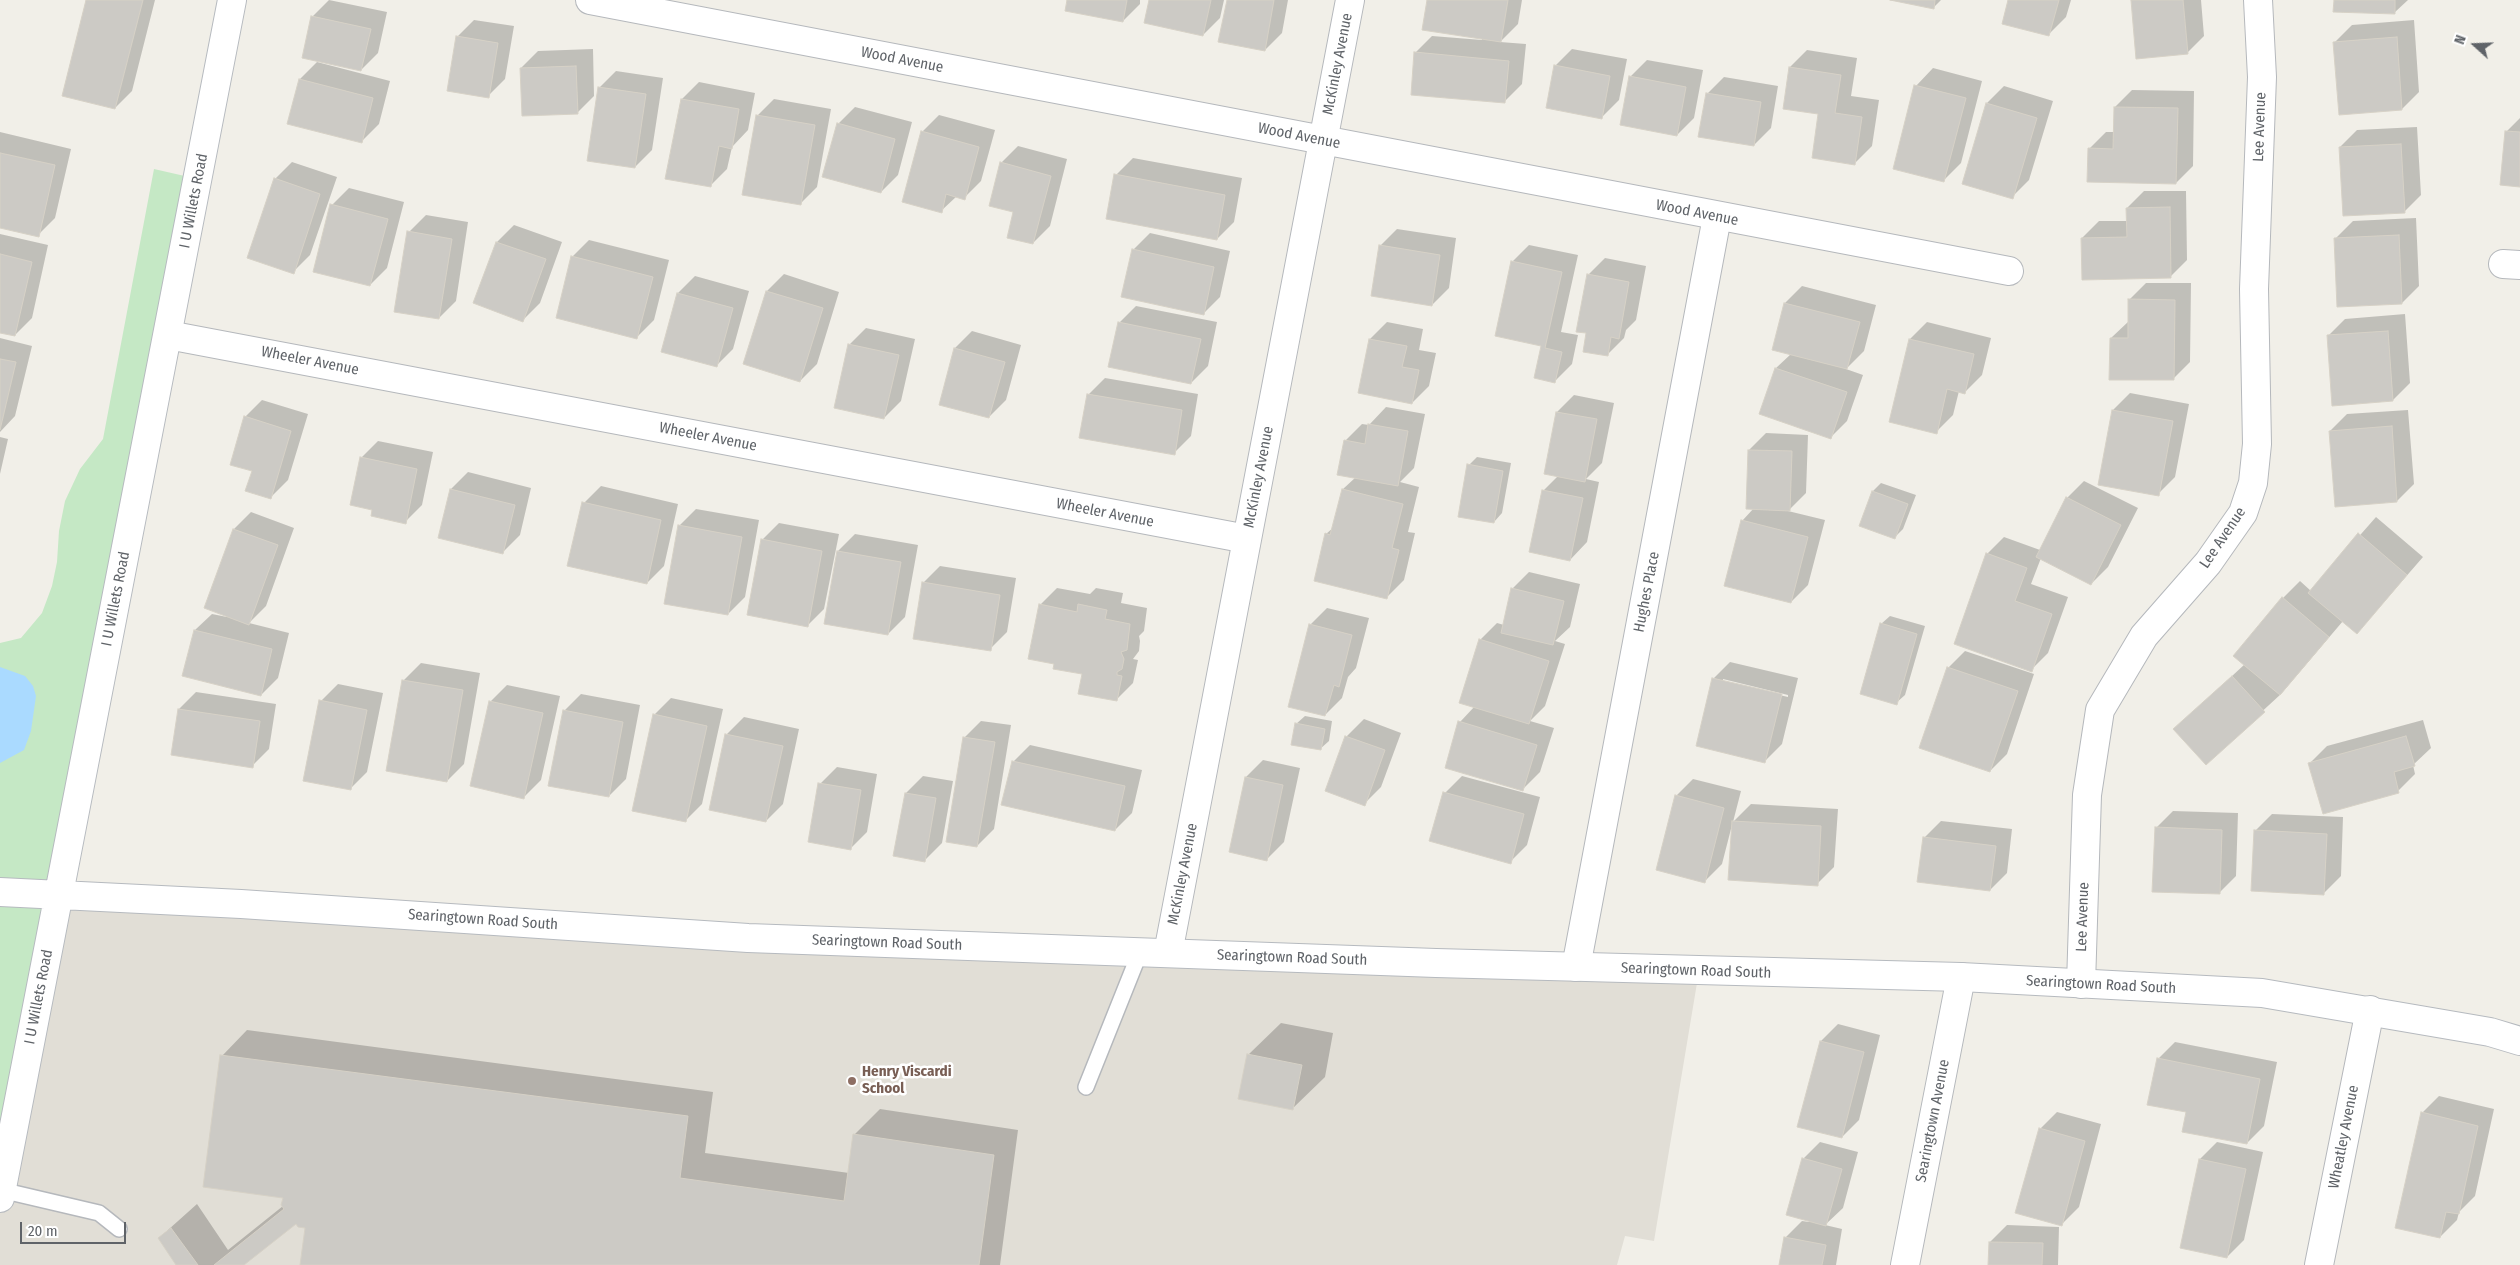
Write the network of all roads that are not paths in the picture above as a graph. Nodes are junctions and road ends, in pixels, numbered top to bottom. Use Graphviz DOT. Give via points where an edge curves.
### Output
graph roads {
  1 [pos="232,0"];
  2 [pos="590,0"];
  3 [pos="1350,0"];
  4 [pos="2258,0"];
  5 [pos="1323,141"];
  6 [pos="1717,217"];
  7 [pos="2009,271"];
  8 [pos="168,335"];
  9 [pos="1247,539"];
  10 [pos="0,892"];
  11 [pos="60,895"];
  12 [pos="1140,952"];
  13 [pos="1168,953"];
  14 [pos="1576,967"];
  15 [pos="1961,977"];
  16 [pos="2081,984"];
  17 [pos="2370,1010"];
  18 [pos="2520,1041"];
  19 [pos="1086,1087"];
  20 [pos="1,1194"];
  21 [pos="119,1229"];
  22 [pos="1905,1265"];
  23 [pos="2319,1265"];
  1 -- 8 [label="street, I U Willets Road"];
  2 -- 5 [label="street, Wood Avenue"];
  3 -- 5 [label="street, McKinley Avenue"];
  4 -- 16 [label="street, Lee Avenue" via="2262,77 2254,289 2257,444 2253,483 2243,513 2208,563 2144,636 2100,710 2087,796"];
  5 -- 6 [label="street, Wood Avenue"];
  5 -- 9 [label="street, McKinley Avenue"];
  6 -- 7 [label="street, Wood Avenue"];
  6 -- 14 [label="street, Hughes Place"];
  8 -- 9 [label="street, Wheeler Avenue"];
  8 -- 11 [label="street, I U Willets Road"];
  9 -- 13 [label="street, McKinley Avenue"];
  10 -- 11 [label="street, Searingtown Road South"];
  11 -- 12 [label="street, Searingtown Road South" via="748,938"];
  11 -- 20 [label="street, I U Willets Road"];
  12 -- 13 [label="street, Searingtown Road South"];
  12 -- 19 [label="lane"];
  13 -- 14 [label="street, Searingtown Road South"];
  14 -- 15 [label="street, Searingtown Road South"];
  15 -- 16 [label="street, Searingtown Road South"];
  15 -- 22 [label="street, Searingtown Avenue"];
  16 -- 17 [label="street, Searingtown Road South" via="2262,993"];
  17 -- 18 [label="street, Searingtown Road South" via="2490,1032"];
  17 -- 23 [label="street, Wheatley Avenue"];
  20 -- 21 [label="lane" via="99,1213"];
}
